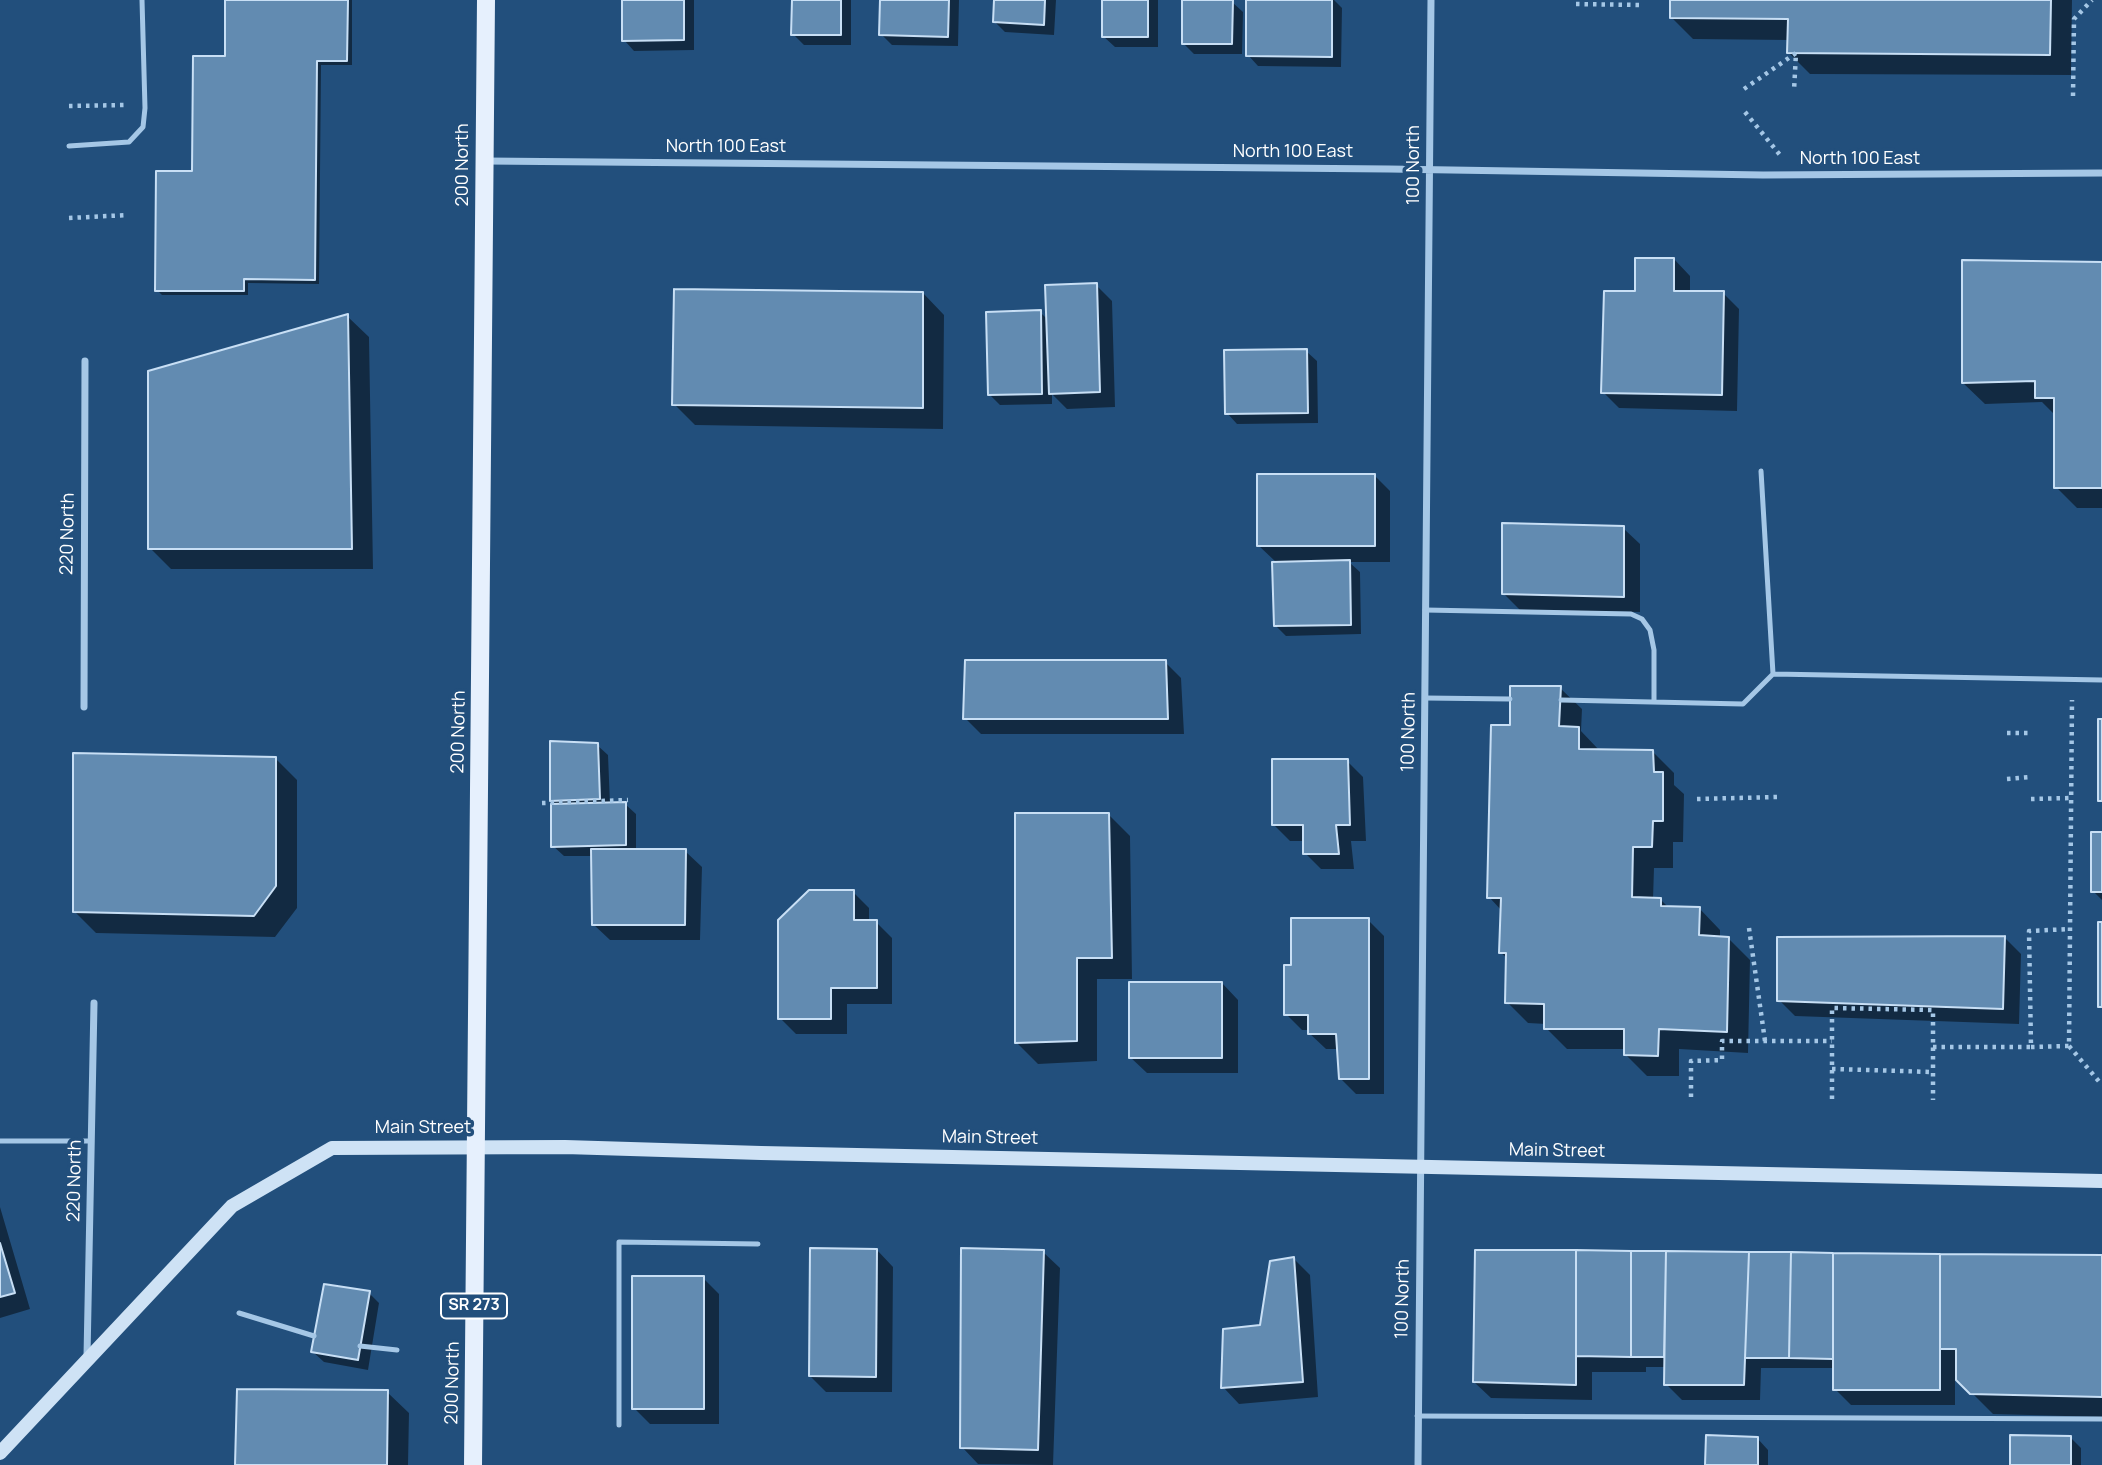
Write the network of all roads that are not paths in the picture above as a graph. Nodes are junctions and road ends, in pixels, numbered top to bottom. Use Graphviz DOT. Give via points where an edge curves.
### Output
graph roads {
  1 [pos="142,0"];
  2 [pos="486,0"];
  3 [pos="1431,0"];
  4 [pos="69,146"];
  5 [pos="484,161"];
  6 [pos="1430,170"];
  7 [pos="2102,173"];
  8 [pos="85,361"];
  9 [pos="1761,471"];
  10 [pos="1425,610"];
  11 [pos="1773,674"];
  12 [pos="2102,680"];
  13 [pos="1425,698"];
  14 [pos="1510,699"];
  15 [pos="1561,700"];
  16 [pos="1654,701"];
  17 [pos="84,707"];
  18 [pos="94,1003"];
  19 [pos="0,1141"];
  20 [pos="91,1141"];
  21 [pos="476,1147"];
  22 [pos="1420,1167"];
  23 [pos="2102,1181"];
  24 [pos="758,1244"];
  25 [pos="239,1313"];
  26 [pos="314,1336"];
  27 [pos="360,1346"];
  28 [pos="397,1350"];
  29 [pos="87,1360"];
  30 [pos="1417,1416"];
  31 [pos="2102,1419"];
  32 [pos="619,1425"];
  33 [pos="0,1453"];
  34 [pos="473,1465"];
  35 [pos="1418,1465"];
  1 -- 4 [label="lane" via="143,127 129,142"];
  2 -- 5 [label="main road, 200 North"];
  3 -- 6 [label="street, 100 North"];
  5 -- 6 [label="street, North 100 East"];
  5 -- 21 [label="main road, 200 North"];
  6 -- 7 [label="street, North 100 East" via="1893,176"];
  6 -- 10 [label="street, 100 North"];
  8 -- 17 [label="street, 220 North"];
  9 -- 11 [label="lane"];
  10 -- 13 [label="street, 100 North"];
  10 -- 16 [label="lane" via="1631,614 1650,630"];
  11 -- 12 [label="lane"];
  11 -- 16 [label="lane" via="1742,704"];
  13 -- 14 [label="lane"];
  13 -- 22 [label="street, 100 North"];
  15 -- 16 [label="lane"];
  18 -- 20 [label="street, 220 North"];
  19 -- 20 [label="lane"];
  20 -- 29 [label="street, 220 North"];
  21 -- 22 [label="main road, Main Street"];
  21 -- 29 [label="main road, Main Street" via="332,1148 232,1206"];
  21 -- 34 [label="main road, 200 North / SR 273"];
  22 -- 23 [label="main road, Main Street"];
  22 -- 30 [label="street, 100 North"];
  24 -- 32 [label="lane" via="619,1242"];
  25 -- 26 [label="lane"];
  27 -- 28 [label="lane"];
  29 -- 33 [label="main road, Main Street"];
  30 -- 31 [label="lane"];
  30 -- 35 [label="street, 100 North"];
}
